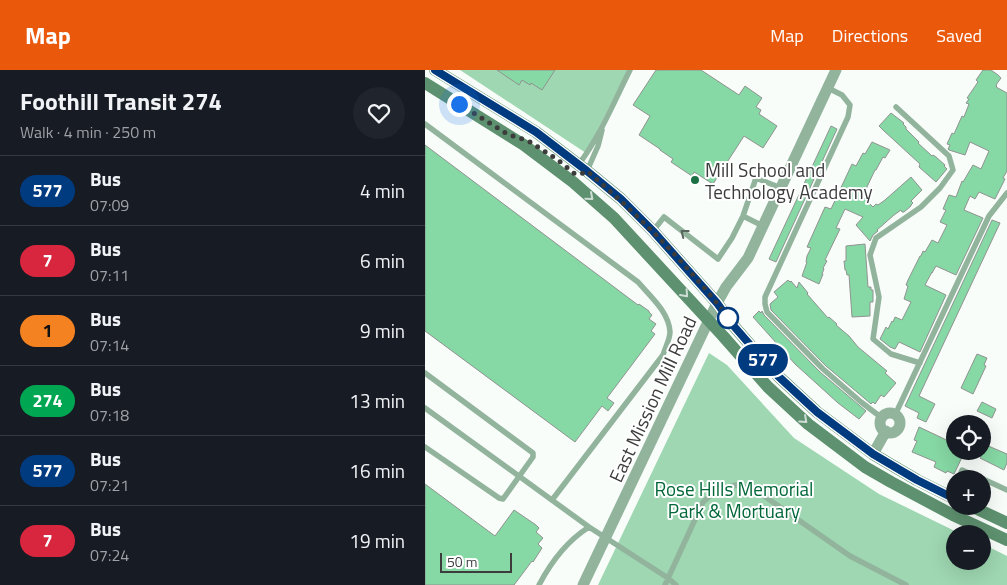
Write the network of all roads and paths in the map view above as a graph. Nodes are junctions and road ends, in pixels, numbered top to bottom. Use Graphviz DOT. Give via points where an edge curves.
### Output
graph roads {
  1 [pos="435,70"];
  2 [pos="630,70"];
  3 [pos="836,70"];
  4 [pos="425,83"];
  5 [pos="827,88"];
  6 [pos="896,107"];
  7 [pos="425,124"];
  8 [pos="604,124"];
  9 [pos="509,135"];
  10 [pos="583,168"];
  11 [pos="781,188"];
  12 [pos="1007,193"];
  13 [pos="743,216"];
  14 [pos="763,226"];
  15 [pos="653,231"];
  16 [pos="717,303"];
  17 [pos="709,320"];
  18 [pos="920,363"];
  19 [pos="425,373"];
  20 [pos="425,408"];
  21 [pos="895,415"];
  22 [pos="882,418"];
  23 [pos="884,435"];
  24 [pos="425,447"];
  25 [pos="873,454"];
  26 [pos="865,467"];
  27 [pos="519,476"];
  28 [pos="991,483"];
  29 [pos="1007,490"];
  30 [pos="946,491"];
  31 [pos="946,499"];
  32 [pos="552,500"];
  33 [pos="990,515"];
  34 [pos="1007,523"];
  35 [pos="589,527"];
  36 [pos="606,537"];
  37 [pos="1007,540"];
  38 [pos="668,578"];
  39 [pos="539,585"];
  40 [pos="583,585"];
  41 [pos="665,585"];
  42 [pos="676,585"];
  43 [pos="906,585"];
  1 -- 10 [label="main road" via="536,132"];
  2 -- 8 [label="lane"];
  3 -- 5 [label="street, East Mission Mill Road"];
  4 -- 9 [label="main road"];
  5 -- 11 [label="street, East Mission Mill Road"];
  5 -- 22 [label="lane" via="842,95 850,105 848,117 765,297 765,304 767,312 823,370"];
  6 -- 18 [label="lane" via="949,156 953,170 921,207 875,238 870,255 879,297 873,339 891,354"];
  7 -- 32 [label="lane" via="638,282 659,306 667,321 670,334 663,355"];
  8 -- 10 [label="lane"];
  8 -- 10 [label="lane" via="598,146"];
  9 -- 10 [label="main road" via="530,142 575,174 581,174"];
  9 -- 17 [label="main road, one-way" via="615,218"];
  10 -- 15 [label="main road"];
  11 -- 13 [label="lane" via="756,178"];
  11 -- 14 [label="street, East Mission Mill Road"];
  12 -- 18 [label="lane" via="989,216"];
  13 -- 14 [label="lane"];
  13 -- 15 [label="lane, one-way" via="718,259 664,217"];
  14 -- 16 [label="street, East Mission Mill Road" via="748,258"];
  15 -- 16 [label="main road"];
  16 -- 17 [label="street, East Mission Mill Road"];
  16 -- 25 [label="main road" via="778,376 817,412"];
  17 -- 26 [label="main road, one-way" via="768,387 808,424"];
  17 -- 36 [label="street, East Mission Mill Road"];
  18 -- 21 [label="lane"];
  19 -- 27 [label="lane" via="533,453"];
  20 -- 27 [label="lane"];
  21 -- 22 [label="street" via="888,414"];
  21 -- 23 [label="street" via="900,421 899,428"];
  22 -- 23 [label="street"];
  23 -- 25 [label="street"];
  24 -- 27 [label="lane" via="499,498 503,499"];
  25 -- 30 [label="main road" via="917,480"];
  26 -- 31 [label="main road" via="933,499"];
  26 -- 37 [label="main road" via="941,509"];
  27 -- 32 [label="lane"];
  28 -- 29 [label="lane"];
  32 -- 35 [label="lane"];
  33 -- 34 [label="main road"];
  35 -- 36 [label="lane"];
  35 -- 39 [label="lane" via="567,543"];
  36 -- 38 [label="lane"];
  36 -- 40 [label="street, East Mission Mill Road"];
  38 -- 41 [label="lane"];
  38 -- 42 [label="lane"];
  38 -- 43 [label="lane" via="703,502 716,490 736,485 757,490 850,556"];
}
